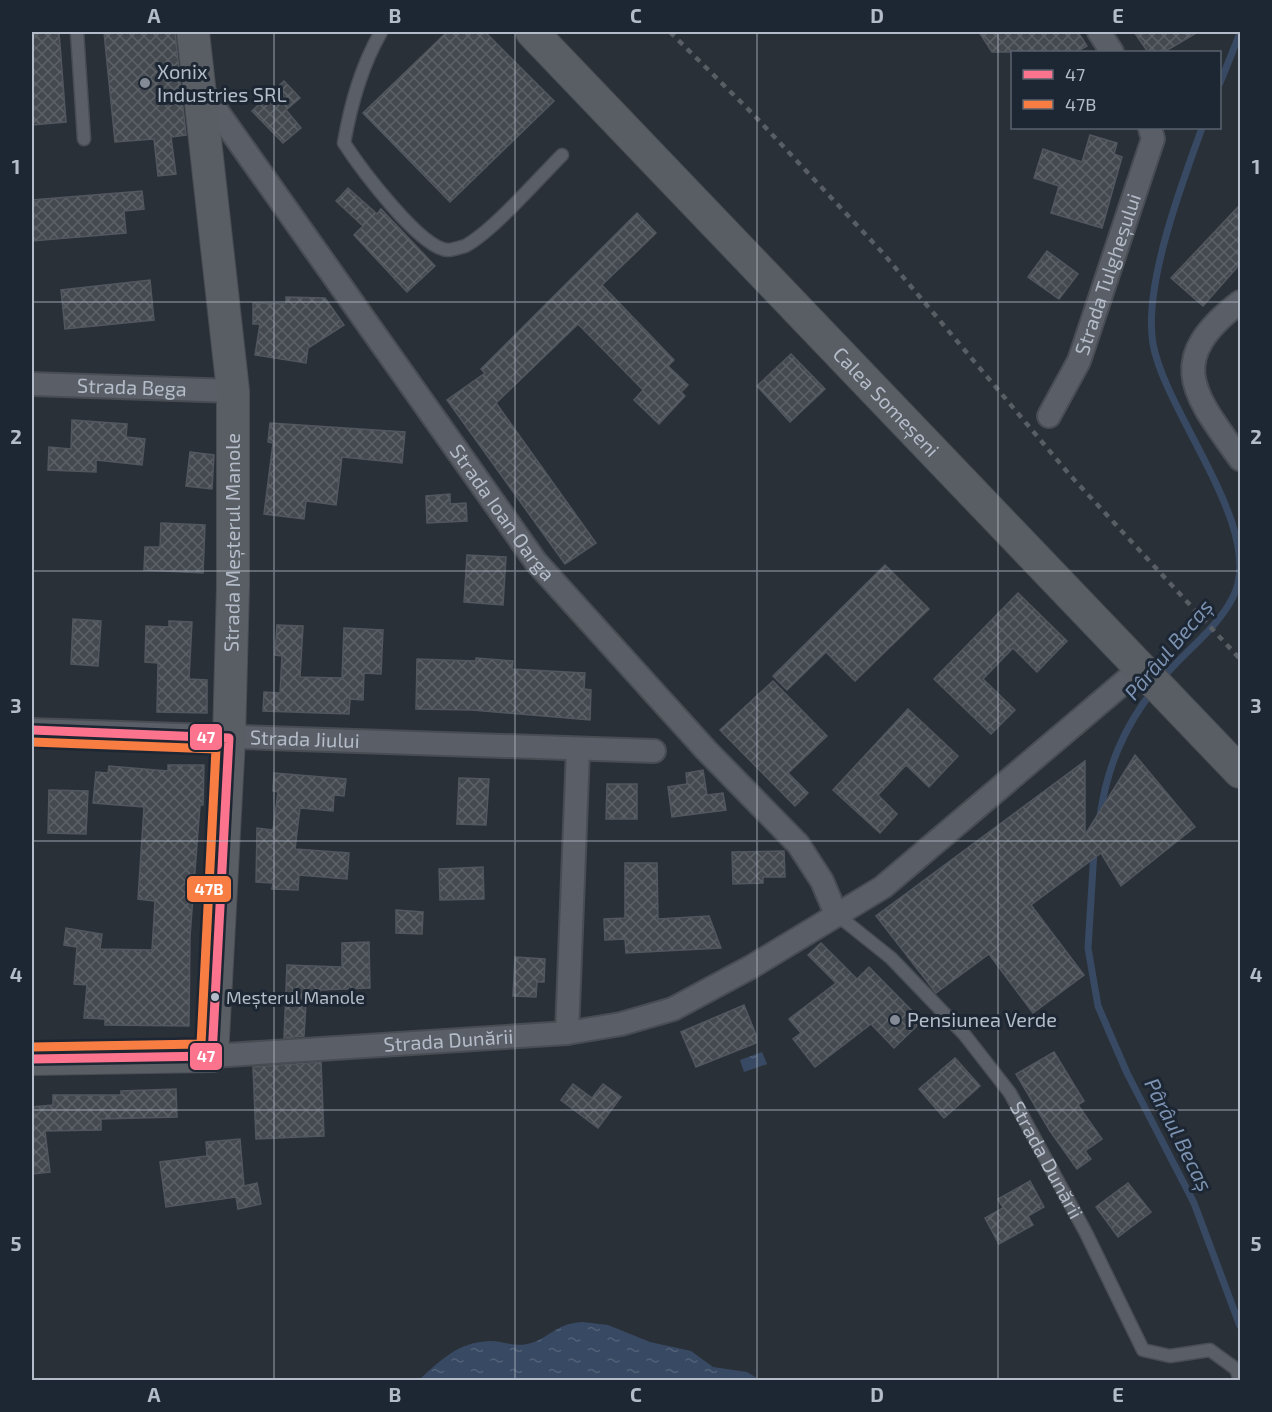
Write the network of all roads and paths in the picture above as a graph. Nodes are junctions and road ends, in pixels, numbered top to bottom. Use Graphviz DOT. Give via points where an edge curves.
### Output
graph roads {
  1 [pos="77,32"];
  2 [pos="193,32"];
  3 [pos="381,32"];
  4 [pos="532,32"];
  5 [pos="1099,32"];
  6 [pos="1111,51"];
  7 [pos="197,83"];
  8 [pos="1150,129"];
  9 [pos="84,139"];
  10 [pos="562,154"];
  11 [pos="1240,302"];
  12 [pos="32,384"];
  13 [pos="233,391"];
  14 [pos="1049,416"];
  15 [pos="1240,459"];
  16 [pos="1144,670"];
  17 [pos="32,730"];
  18 [pos="229,738"];
  19 [pos="578,749"];
  20 [pos="654,751"];
  21 [pos="1240,772"];
  22 [pos="836,914"];
  23 [pos="567,1033"];
  24 [pos="212,1056"];
  25 [pos="32,1059"];
  26 [pos="1240,1380"];
  1 -- 9 [label="lane"];
  2 -- 7 [label="street, Strada Meșterul Manole"];
  3 -- 10 [label="lane" via="351,101 344,143 387,200 427,240 446,250 465,246"];
  4 -- 16 [label="street, Calea Someșeni"];
  5 -- 6 [label="street"];
  7 -- 13 [label="street, Strada Meșterul Manole"];
  7 -- 22 [label="street, Strada Ioan Oarga" via="536,562 706,750 798,844 822,881"];
  8 -- 14 [label="street, Strada Tulgheșului" via="1153,139 1079,361"];
  11 -- 15 [label="street" via="1201,342 1191,365 1194,384 1207,412"];
  12 -- 13 [label="street, Strada Bega"];
  13 -- 18 [label="street, Strada Meșterul Manole"];
  16 -- 21 [label="street, Calea Someșeni"];
  16 -- 22 [label="street, Strada Dunării" via="883,887"];
  17 -- 18 [label="street, Strada Jiului"];
  18 -- 19 [label="street, Strada Jiului"];
  18 -- 24 [label="street, Strada Meșterul Manole"];
  19 -- 20 [label="street, Strada Jiului"];
  19 -- 23 [label="street"];
  22 -- 23 [label="street, Strada Dunării" via="673,1009 621,1024"];
  22 -- 26 [label="lane, Strada Dunării" via="891,958 964,1034 1010,1093 1096,1251 1143,1350 1170,1356 1210,1350 1236,1369"];
  23 -- 24 [label="street, Strada Dunării"];
  24 -- 25 [label="street, Strada Dunării"];
}
